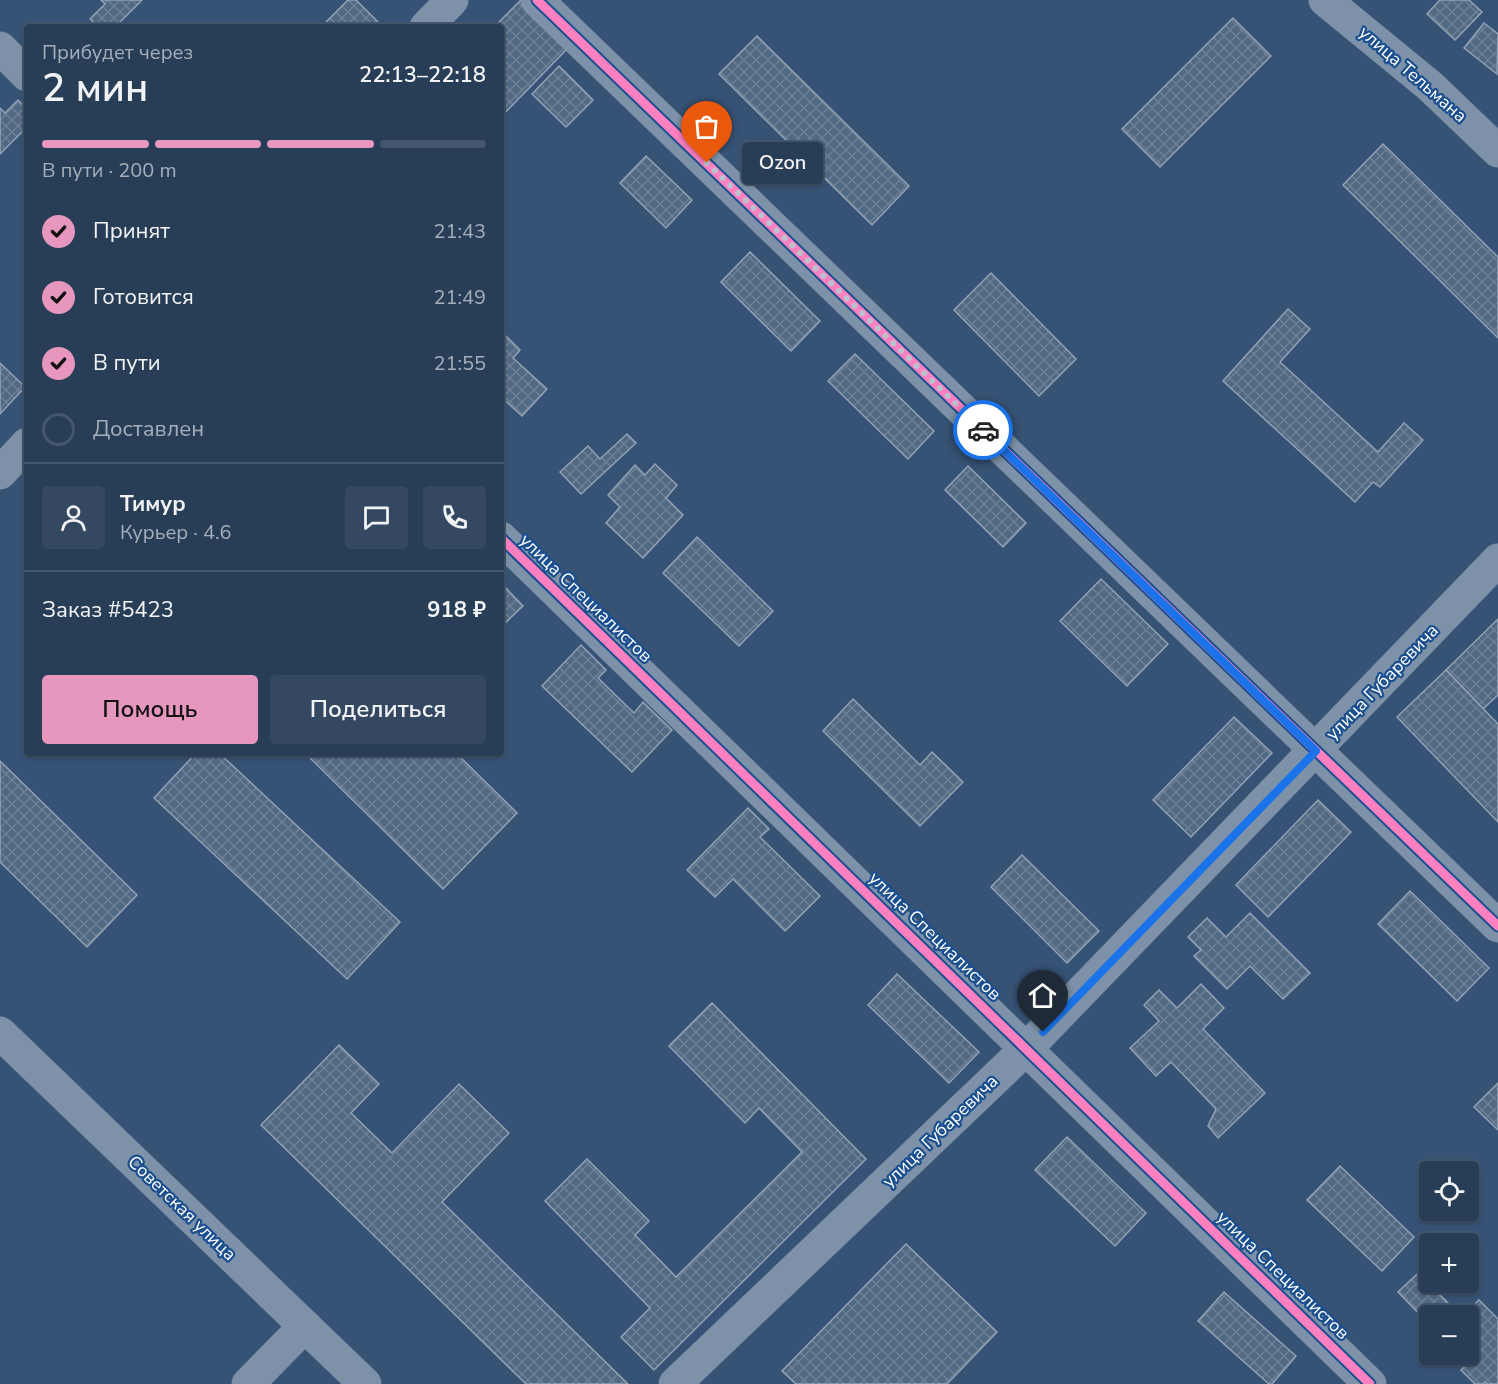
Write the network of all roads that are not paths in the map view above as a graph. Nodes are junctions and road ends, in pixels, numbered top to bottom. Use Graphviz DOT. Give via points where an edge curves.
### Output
graph roads {
  1 [pos="452,0"];
  2 [pos="537,0"];
  3 [pos="1325,0"];
  4 [pos="429,24"];
  5 [pos="0,48"];
  6 [pos="24,72"];
  7 [pos="1498,151"];
  8 [pos="24,447"];
  9 [pos="0,473"];
  10 [pos="504,541"];
  11 [pos="1498,560"];
  12 [pos="1316,751"];
  13 [pos="1498,926"];
  14 [pos="0,1033"];
  15 [pos="1027,1048"];
  16 [pos="304,1326"];
  17 [pos="248,1384"];
  18 [pos="365,1384"];
  19 [pos="675,1384"];
  20 [pos="1370,1384"];
  1 -- 4 [label="street"];
  2 -- 12 [label="street"];
  3 -- 7 [label="street, улица Тельмана" via="1430,86"];
  5 -- 6 [label="street"];
  8 -- 9 [label="street"];
  10 -- 15 [label="street, улица Специалистов"];
  11 -- 12 [label="street, улица Губаревича"];
  12 -- 13 [label="street"];
  12 -- 15 [label="street, улица Губаревича"];
  14 -- 16 [label="street, Советская улица"];
  15 -- 19 [label="street, улица Губаревича"];
  15 -- 20 [label="street, улица Специалистов"];
  16 -- 17 [label="street"];
  16 -- 18 [label="street, Советская улица"];
}
